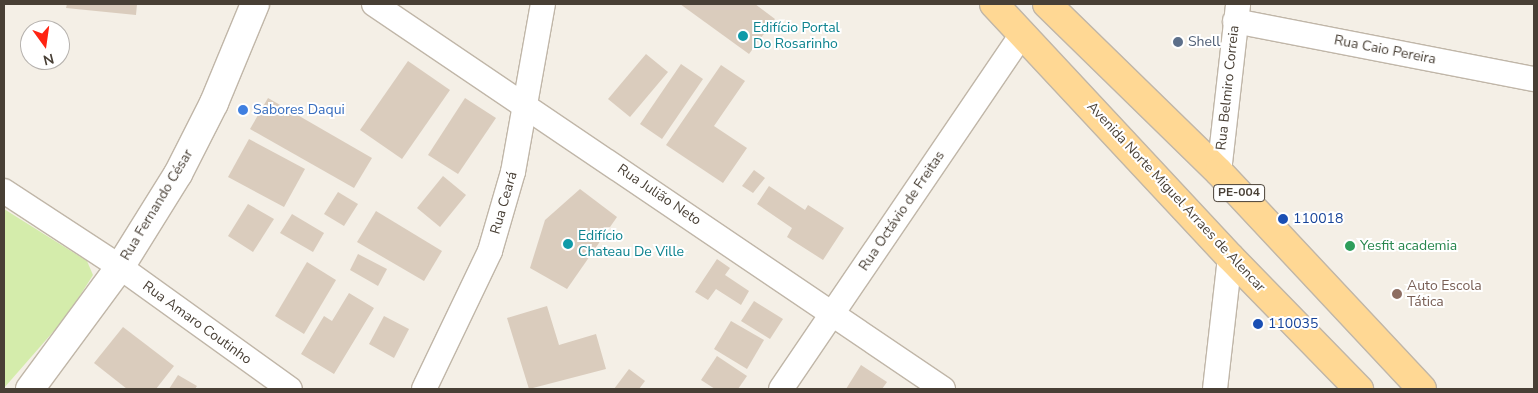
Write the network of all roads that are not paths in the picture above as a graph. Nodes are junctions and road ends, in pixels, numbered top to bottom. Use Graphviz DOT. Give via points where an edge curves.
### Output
graph roads {
  1 [pos="255,4"];
  2 [pos="374,4"];
  3 [pos="543,4"];
  4 [pos="994,4"];
  5 [pos="1048,4"];
  6 [pos="1237,12"];
  7 [pos="1023,33"];
  8 [pos="1534,79"];
  9 [pos="527,106"];
  10 [pos="1219,172"];
  11 [pos="4,191"];
  12 [pos="1230,257"];
  13 [pos="120,267"];
  14 [pos="833,312"];
  15 [pos="30,389"];
  16 [pos="290,389"];
  17 [pos="424,389"];
  18 [pos="781,389"];
  19 [pos="943,389"];
  20 [pos="1215,389"];
  21 [pos="1360,389"];
  22 [pos="1422,389"];
  1 -- 13 [label="street, Rua Fernando César" via="214,103 178,174"];
  2 -- 9 [label="street, Rua Julião Neto"];
  3 -- 9 [label="street, Rua Ceará"];
  4 -- 7 [label="main road, Avenida Norte Miguel Arraes de Alencar"];
  5 -- 10 [label="main road, PE-004"];
  6 -- 8 [label="street, Rua Caio Pereira"];
  6 -- 10 [label="street, Rua Belmiro Correia"];
  7 -- 12 [label="main road, Avenida Norte Miguel Arraes de Alencar"];
  7 -- 14 [label="street, Rua Octávio de Freitas"];
  9 -- 14 [label="street, Rua Julião Neto"];
  9 -- 17 [label="street, Rua Ceará" via="513,172 490,251"];
  10 -- 22 [label="main road, PE-004"];
  11 -- 13 [label="street, Rua Amaro Coutinho"];
  12 -- 20 [label="street"];
  12 -- 21 [label="main road, Avenida Norte Miguel Arraes de Alencar"];
  13 -- 15 [label="street, Rua Fernando César"];
  13 -- 16 [label="street, Rua Amaro Coutinho"];
  14 -- 18 [label="street, Rua Octávio de Freitas"];
  14 -- 19 [label="street, Rua Julião Neto"];
}
